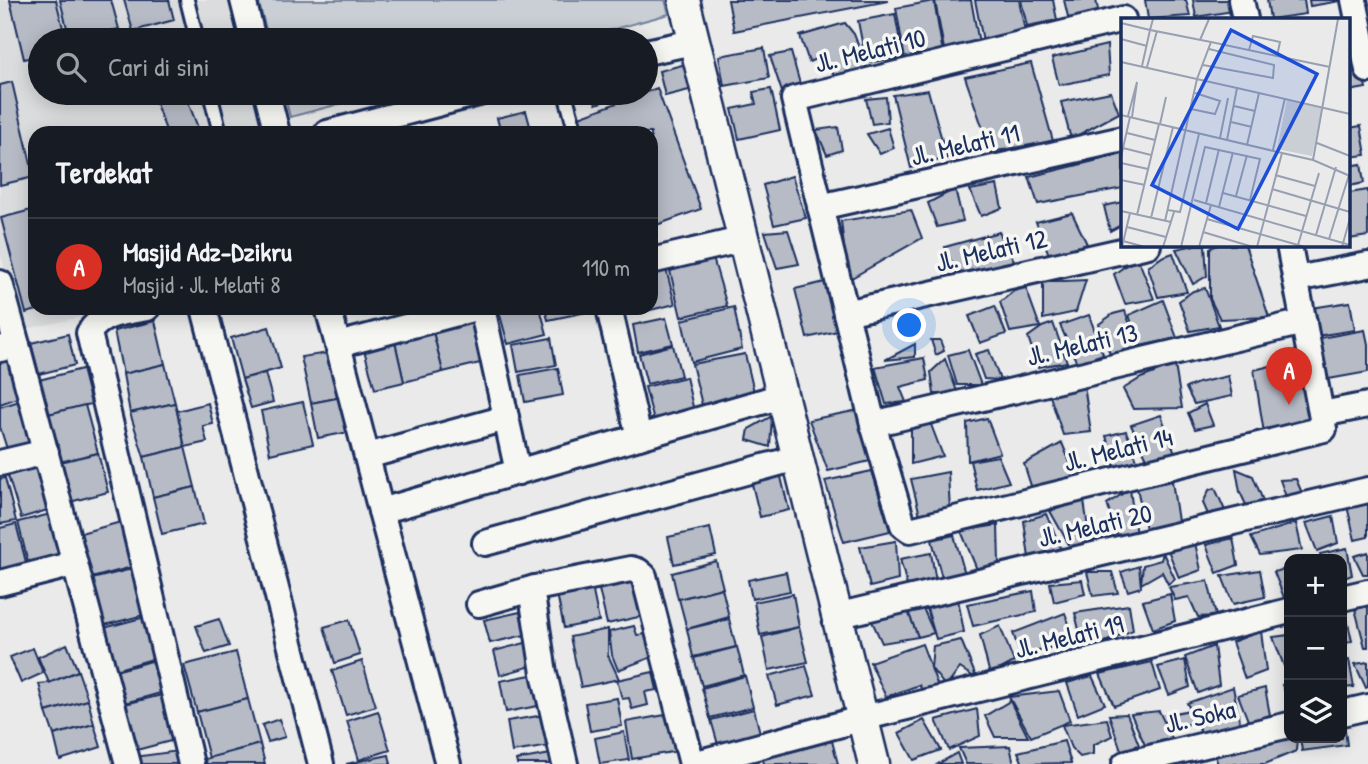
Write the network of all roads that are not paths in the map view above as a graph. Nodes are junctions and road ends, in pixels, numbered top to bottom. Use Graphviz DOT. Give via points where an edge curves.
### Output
graph roads {
  1 [pos="187,0"];
  2 [pos="243,0"];
  3 [pos="684,0"];
  4 [pos="1119,0"];
  5 [pos="1241,0"];
  6 [pos="1354,0"];
  7 [pos="1123,18"];
  8 [pos="1245,18"];
  9 [pos="1121,19"];
  10 [pos="194,28"];
  11 [pos="250,28"];
  12 [pos="693,41"];
  13 [pos="658,49"];
  14 [pos="1368,70"];
  15 [pos="213,105"];
  16 [pos="270,105"];
  17 [pos="433,105"];
  18 [pos="568,105"];
  19 [pos="218,126"];
  20 [pos="275,126"];
  21 [pos="354,126"];
  22 [pos="574,126"];
  23 [pos="1121,139"];
  24 [pos="820,207"];
  25 [pos="745,239"];
  26 [pos="1139,247"];
  27 [pos="1289,247"];
  28 [pos="658,259"];
  29 [pos="1368,265"];
  30 [pos="1296,279"];
  31 [pos="0,283"];
  32 [pos="846,313"];
  33 [pos="115,315"];
  34 [pos="206,315"];
  35 [pos="330,315"];
  36 [pos="450,315"];
  37 [pos="484,315"];
  38 [pos="611,315"];
  39 [pos="1304,322"];
  40 [pos="338,345"];
  41 [pos="8,347"];
  42 [pos="782,397"];
  43 [pos="1368,405"];
  44 [pos="1322,414"];
  45 [pos="506,418"];
  46 [pos="873,424"];
  47 [pos="639,437"];
  48 [pos="46,452"];
  49 [pos="367,456"];
  50 [pos="797,458"];
  51 [pos="0,463"];
  52 [pos="518,472"];
  53 [pos="1368,490"];
  54 [pos="382,511"];
  55 [pos="485,542"];
  56 [pos="74,564"];
  57 [pos="0,583"];
  58 [pos="535,588"];
  59 [pos="1368,592"];
  60 [pos="1347,597"];
  61 [pos="479,604"];
  62 [pos="1284,612"];
  63 [pos="836,616"];
  64 [pos="1368,707"];
  65 [pos="1347,712"];
  66 [pos="862,718"];
  67 [pos="1284,726"];
  68 [pos="128,764"];
  69 [pos="191,764"];
  70 [pos="321,764"];
  71 [pos="448,764"];
  72 [pos="565,764"];
  73 [pos="692,764"];
  74 [pos="873,764"];
  75 [pos="1125,764"];
  1 -- 10 [label="lane"];
  2 -- 11 [label="street"];
  3 -- 12 [label="street"];
  4 -- 7 [label="street"];
  5 -- 8 [label="street"];
  6 -- 14 [label="street"];
  9 -- 24 [label="street, Jl. Melati 10" via="794,99"];
  12 -- 13 [label="street"];
  12 -- 25 [label="street"];
  15 -- 19 [label="lane"];
  16 -- 20 [label="street"];
  17 -- 21 [label="street"];
  18 -- 22 [label="lane"];
  23 -- 24 [label="street, Jl. Melati 11"];
  24 -- 32 [label="street"];
  25 -- 28 [label="street"];
  25 -- 42 [label="street"];
  26 -- 32 [label="street, Jl. Melati 12"];
  27 -- 30 [label="street"];
  29 -- 30 [label="street"];
  30 -- 39 [label="street"];
  31 -- 41 [label="street"];
  32 -- 46 [label="street"];
  33 -- 69 [label="street" via="94,323 89,333"];
  34 -- 70 [label="street"];
  35 -- 40 [label="street"];
  36 -- 40 [label="street"];
  37 -- 45 [label="street"];
  38 -- 47 [label="street"];
  39 -- 44 [label="street"];
  39 -- 46 [label="street, Jl. Melati 13"];
  40 -- 49 [label="street"];
  41 -- 48 [label="street"];
  42 -- 47 [label="street"];
  42 -- 50 [label="street"];
  43 -- 44 [label="street"];
  44 -- 46 [label="street, Jl. Melati 14" via="1322,430 910,530 900,519"];
  45 -- 49 [label="street"];
  45 -- 52 [label="street"];
  47 -- 52 [label="street"];
  48 -- 51 [label="street"];
  48 -- 56 [label="street"];
  49 -- 54 [label="street"];
  50 -- 55 [label="street"];
  50 -- 63 [label="street"];
  52 -- 54 [label="street"];
  53 -- 63 [label="street, Jl. Melati 20"];
  54 -- 71 [label="street"];
  56 -- 57 [label="street"];
  56 -- 68 [label="street"];
  58 -- 61 [label="street"];
  58 -- 72 [label="street" via="531,602"];
  58 -- 73 [label="street" via="631,569 643,576"];
  59 -- 60 [label="street"];
  62 -- 66 [label="street, Jl. Melati 19"];
  63 -- 66 [label="street"];
  64 -- 65 [label="street"];
  66 -- 73 [label="street, Jl. Melati 19"];
  66 -- 74 [label="street"];
  67 -- 75 [label="street, Jl. Soka"];
}
